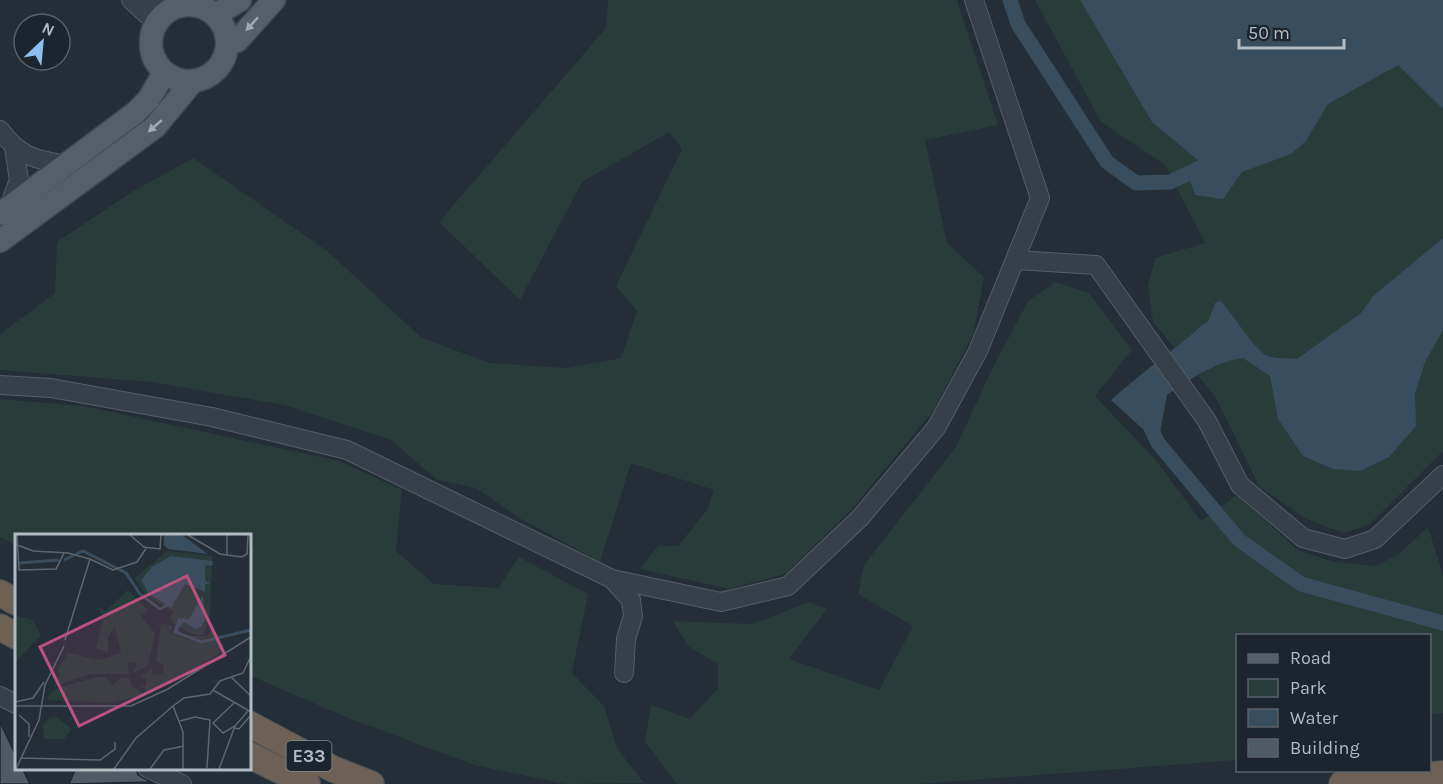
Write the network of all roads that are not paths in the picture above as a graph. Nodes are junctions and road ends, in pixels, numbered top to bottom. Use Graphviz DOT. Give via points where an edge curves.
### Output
graph roads {
  1 [pos="131,0"];
  2 [pos="240,0"];
  3 [pos="274,0"];
  4 [pos="974,0"];
  5 [pos="158,12"];
  6 [pos="214,15"];
  7 [pos="227,44"];
  8 [pos="164,73"];
  9 [pos="193,81"];
  10 [pos="0,130"];
  11 [pos="14,148"];
  12 [pos="66,165"];
  13 [pos="4,211"];
  14 [pos="0,242"];
  15 [pos="1015,260"];
  16 [pos="0,385"];
  17 [pos="1443,475"];
  18 [pos="612,579"];
  19 [pos="0,593"];
  20 [pos="15,601"];
  21 [pos="0,627"];
  22 [pos="15,635"];
  23 [pos="624,673"];
  24 [pos="0,696"];
  25 [pos="15,704"];
  26 [pos="250,725"];
  27 [pos="250,755"];
  28 [pos="149,769"];
  29 [pos="1443,774"];
  30 [pos="182,784"];
  31 [pos="307,784"];
  32 [pos="371,784"];
  33 [pos="1342,784"];
  1 -- 5 [label="lane"];
  2 -- 6 [label="main road"];
  3 -- 7 [label="main road, one-way" via="237,41"];
  4 -- 15 [label="lane" via="1040,198"];
  5 -- 6 [label="main road" via="190,5"];
  5 -- 8 [label="main road" via="150,44"];
  6 -- 7 [label="main road" via="221,23"];
  7 -- 9 [label="main road" via="221,65 204,79"];
  8 -- 9 [label="main road"];
  8 -- 12 [label="main road" via="149,99 135,113"];
  9 -- 14 [label="main road, one-way" via="155,127"];
  10 -- 11 [label="lane"];
  11 -- 12 [label="lane" via="41,161"];
  11 -- 13 [label="lane" via="19,180"];
  12 -- 13 [label="main road"];
  15 -- 17 [label="lane" via="1096,265 1207,421 1240,486 1303,538 1345,549 1375,539"];
  15 -- 18 [label="lane" via="978,351 936,428 860,518 788,586 721,602"];
  16 -- 18 [label="lane" via="51,387 212,417 347,450"];
  18 -- 23 [label="lane" via="631,600 633,616 626,639"];
  19 -- 20 [label="highway"];
  21 -- 22 [label="highway"];
  24 -- 25 [label="lane"];
  26 -- 32 [label="highway, E33" via="333,769"];
  27 -- 31 [label="highway, E33"];
  28 -- 30 [label="lane"];
  29 -- 33 [label="highway"];
}
